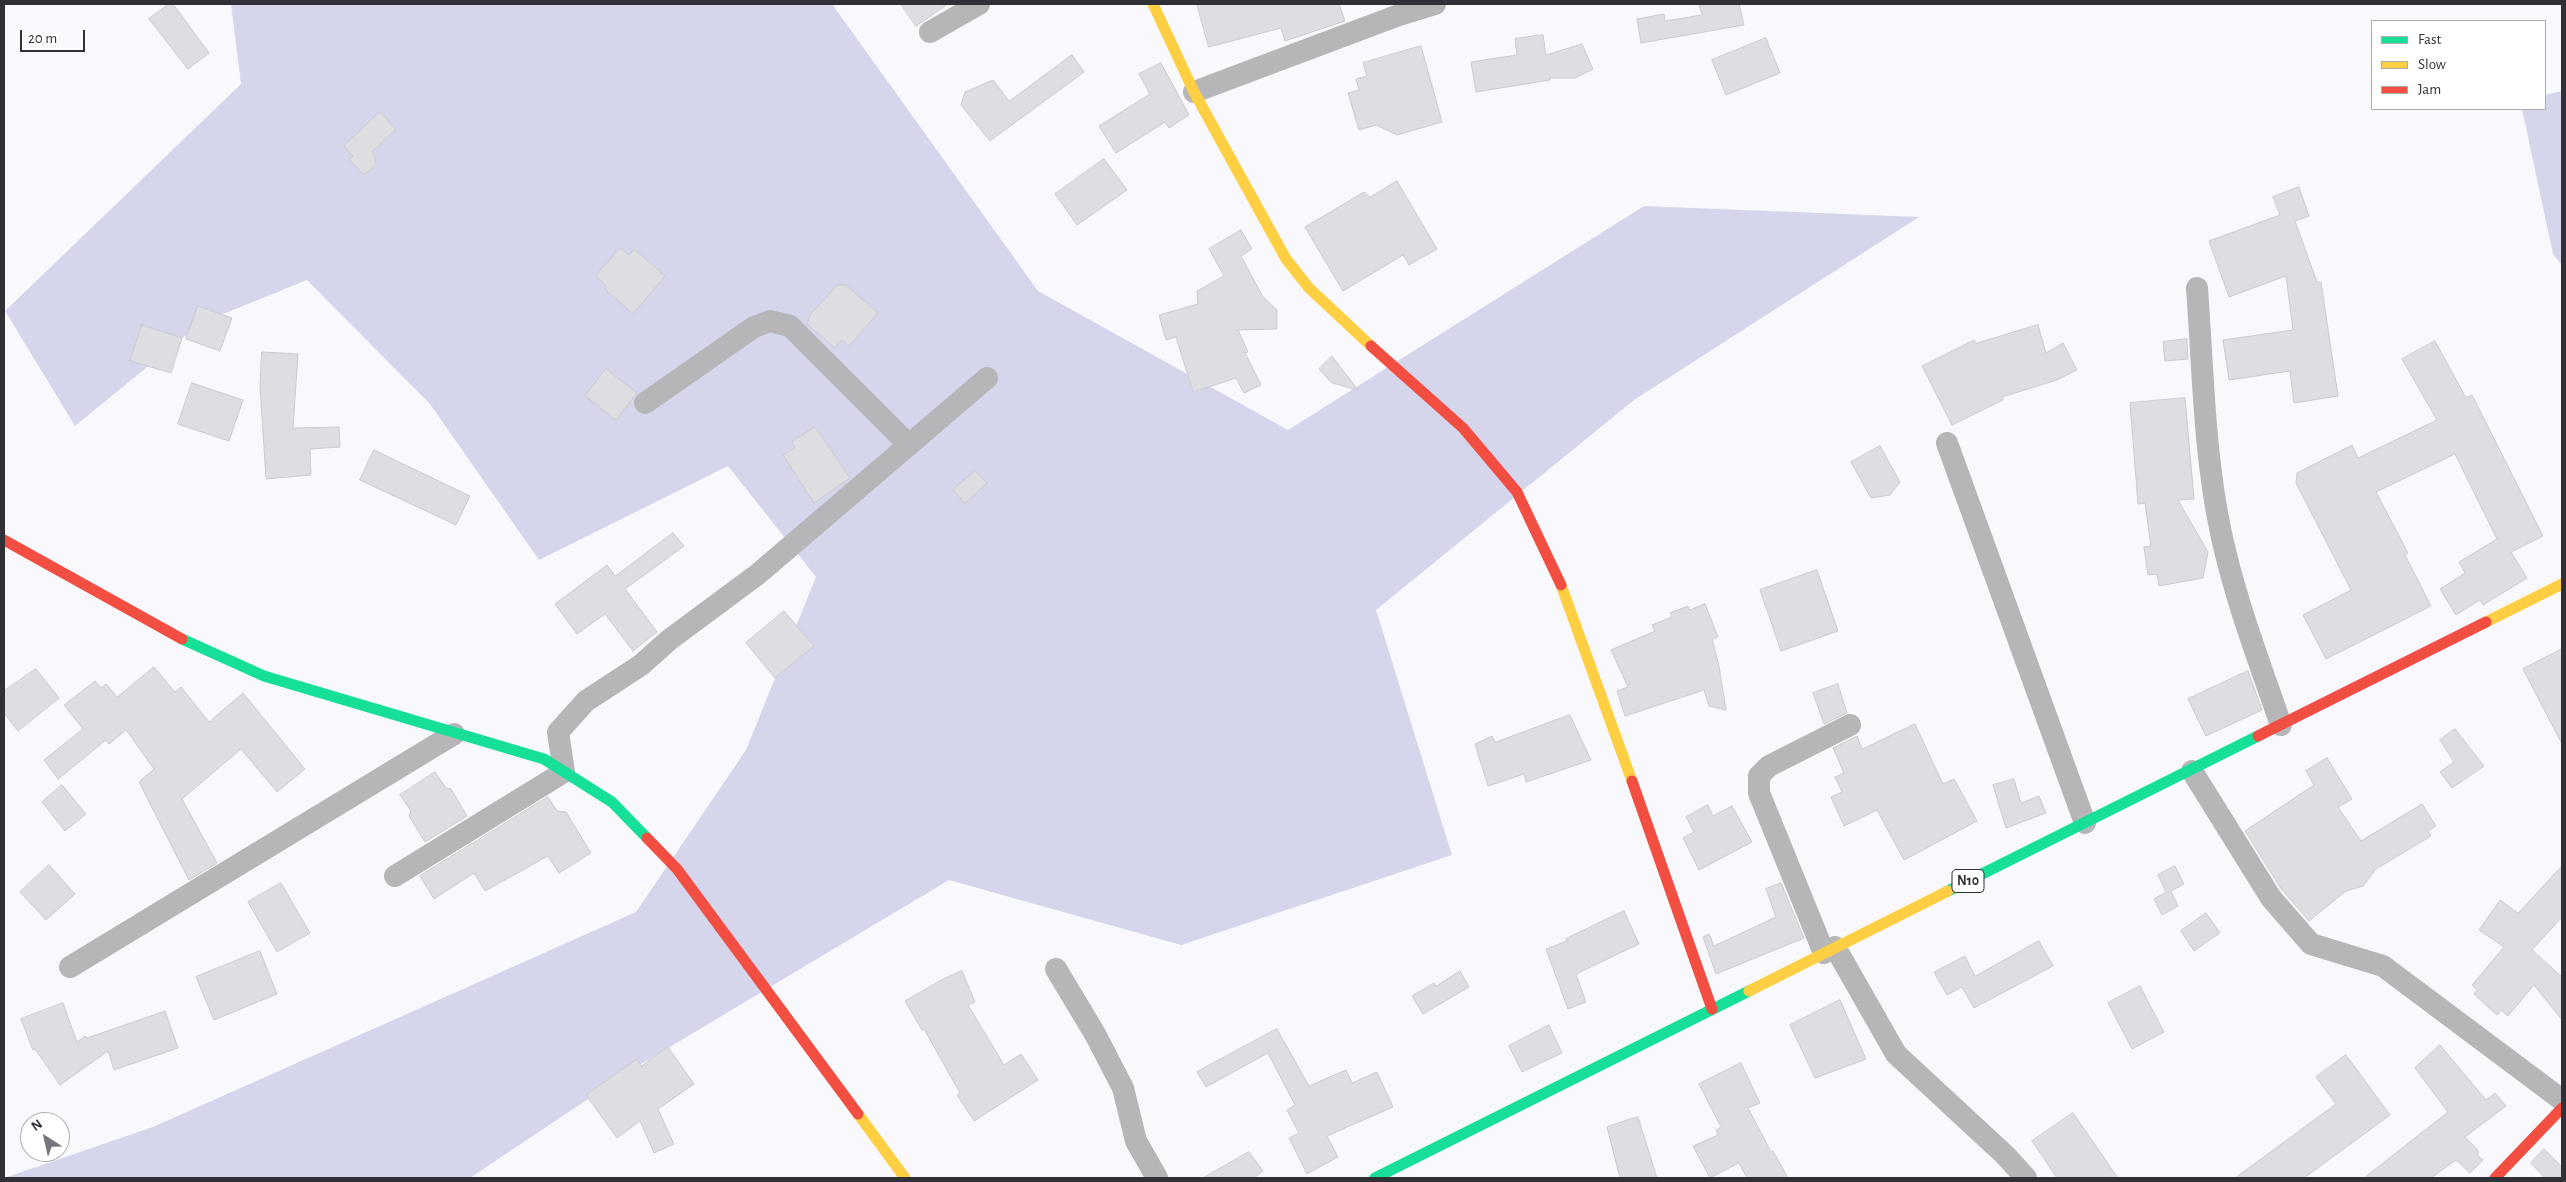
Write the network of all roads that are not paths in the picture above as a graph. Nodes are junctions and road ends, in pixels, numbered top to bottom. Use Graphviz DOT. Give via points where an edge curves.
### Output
graph roads {
  1 [pos="979,4"];
  2 [pos="1153,4"];
  3 [pos="1435,4"];
  4 [pos="930,32"];
  5 [pos="1194,92"];
  6 [pos="2197,288"];
  7 [pos="987,378"];
  8 [pos="645,403"];
  9 [pos="1947,443"];
  10 [pos="909,445"];
  11 [pos="4,540"];
  12 [pos="2562,584"];
  13 [pos="1850,725"];
  14 [pos="2281,725"];
  15 [pos="454,734"];
  16 [pos="2192,771"];
  17 [pos="564,772"];
  18 [pos="2085,823"];
  19 [pos="395,876"];
  20 [pos="1829,950"];
  21 [pos="70,967"];
  22 [pos="1056,969"];
  23 [pos="1712,1009"];
  24 [pos="2562,1100"];
  25 [pos="2562,1108"];
  26 [pos="905,1178"];
  27 [pos="1157,1178"];
  28 [pos="1375,1178"];
  29 [pos="2026,1178"];
  30 [pos="2495,1178"];
  1 -- 4 [label="street"];
  2 -- 5 [label="main road"];
  3 -- 5 [label="street"];
  5 -- 23 [label="main road" via="1286,259 1309,288 1463,428 1516,492 1557,574 1581,637"];
  6 -- 14 [label="street" via="2210,450 2221,531 2236,598"];
  7 -- 10 [label="street"];
  8 -- 10 [label="street" via="754,327 770,321 790,326"];
  9 -- 18 [label="street"];
  10 -- 17 [label="street" via="758,574 669,640 641,665 586,700 558,732"];
  11 -- 15 [label="main road" via="174,635 264,676"];
  12 -- 14 [label="main road, N10"];
  13 -- 20 [label="street" via="1769,766 1759,776 1759,793"];
  14 -- 16 [label="main road, N10"];
  15 -- 17 [label="main road" via="544,759"];
  15 -- 21 [label="street"];
  16 -- 18 [label="main road, N10"];
  16 -- 24 [label="street" via="2271,898 2310,944 2383,966"];
  17 -- 19 [label="street"];
  17 -- 26 [label="main road" via="612,802 677,868"];
  18 -- 20 [label="main road, N10"];
  20 -- 23 [label="main road, N10"];
  20 -- 29 [label="street" via="1896,1054"];
  22 -- 27 [label="street" via="1123,1088 1136,1142"];
  23 -- 28 [label="main road, N10"];
  25 -- 30 [label="main road"];
}
